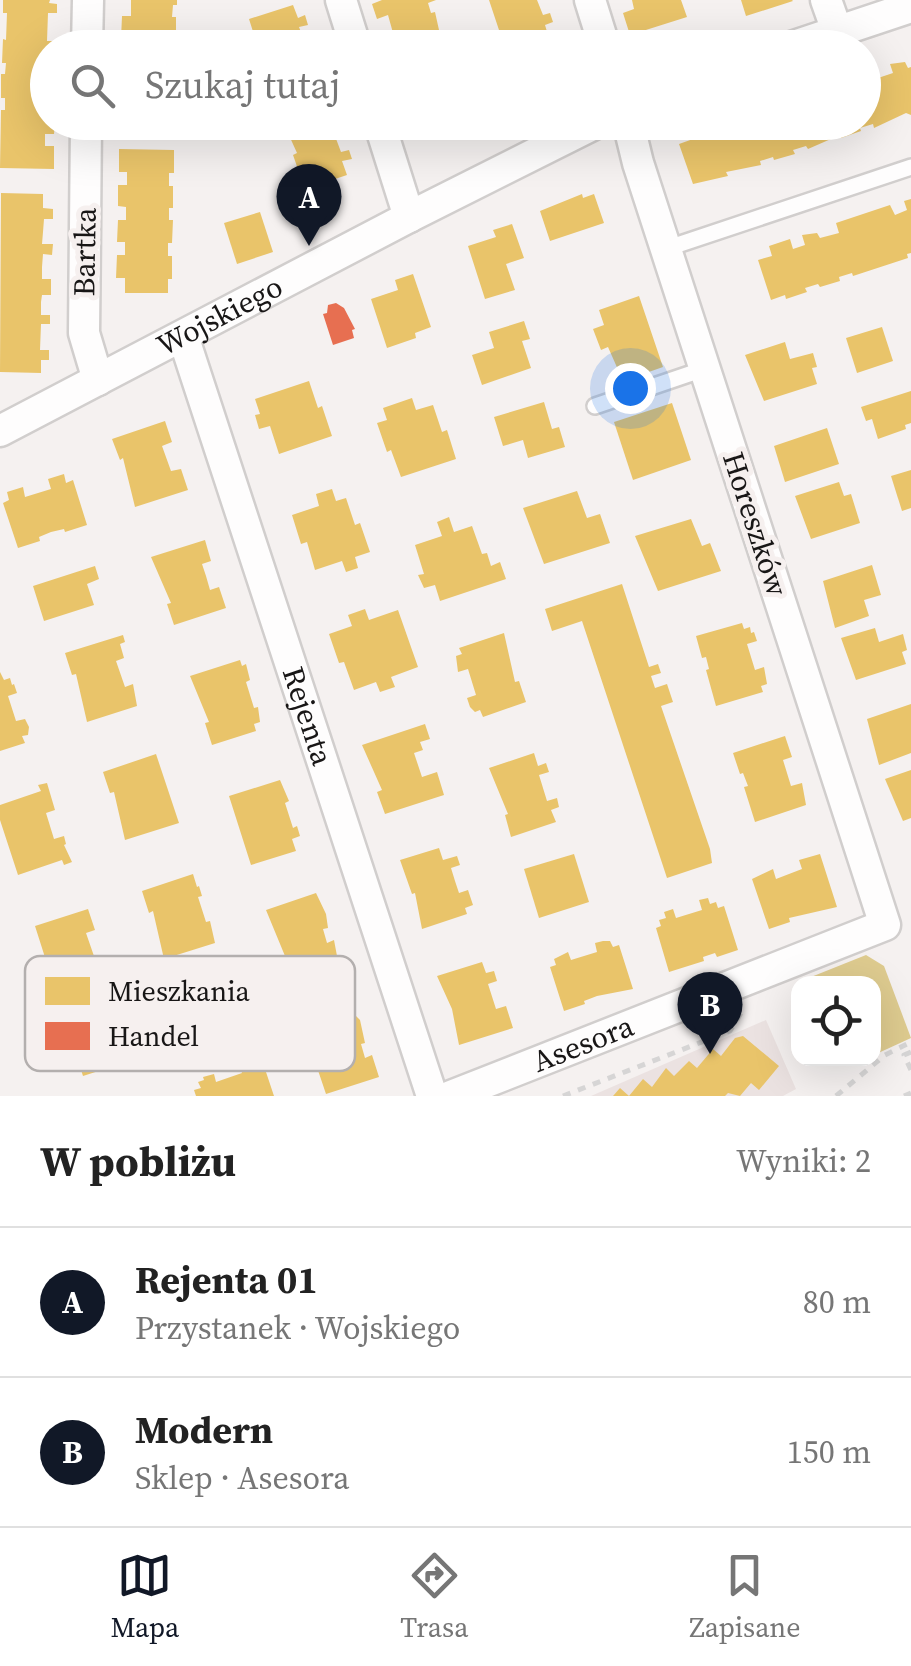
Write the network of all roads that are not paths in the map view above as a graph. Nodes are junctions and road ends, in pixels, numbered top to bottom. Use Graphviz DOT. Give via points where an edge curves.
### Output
graph roads {
  1 [pos="88,0"];
  2 [pos="340,0"];
  3 [pos="590,0"];
  4 [pos="826,0"];
  5 [pos="911,7"];
  6 [pos="87,30"];
  7 [pos="350,30"];
  8 [pos="599,30"];
  9 [pos="837,30"];
  10 [pos="840,30"];
  11 [pos="86,140"];
  12 [pos="386,140"];
  13 [pos="562,140"];
  14 [pos="633,140"];
  15 [pos="911,167"];
  16 [pos="410,216"];
  17 [pos="666,248"];
  18 [pos="183,336"];
  19 [pos="704,369"];
  20 [pos="98,380"];
  21 [pos="595,406"];
  22 [pos="0,431"];
  23 [pos="885,925"];
  24 [pos="432,1096"];
  25 [pos="451,1096"];
  1 -- 6 [label="street"];
  2 -- 7 [label="street"];
  3 -- 8 [label="street"];
  4 -- 9 [label="street"];
  5 -- 10 [label="street"];
  11 -- 20 [label="street, Bartka" via="84,333"];
  12 -- 16 [label="street"];
  13 -- 16 [label="street, Wojskiego"];
  14 -- 17 [label="street, Horeszków"];
  15 -- 17 [label="lane"];
  16 -- 18 [label="street, Wojskiego"];
  17 -- 19 [label="street, Horeszków"];
  18 -- 20 [label="street, Wojskiego"];
  18 -- 24 [label="street, Rejenta"];
  19 -- 21 [label="lane"];
  19 -- 23 [label="street, Horeszków"];
  20 -- 22 [label="street, Wojskiego"];
  23 -- 25 [label="street, Asesora"];
}
